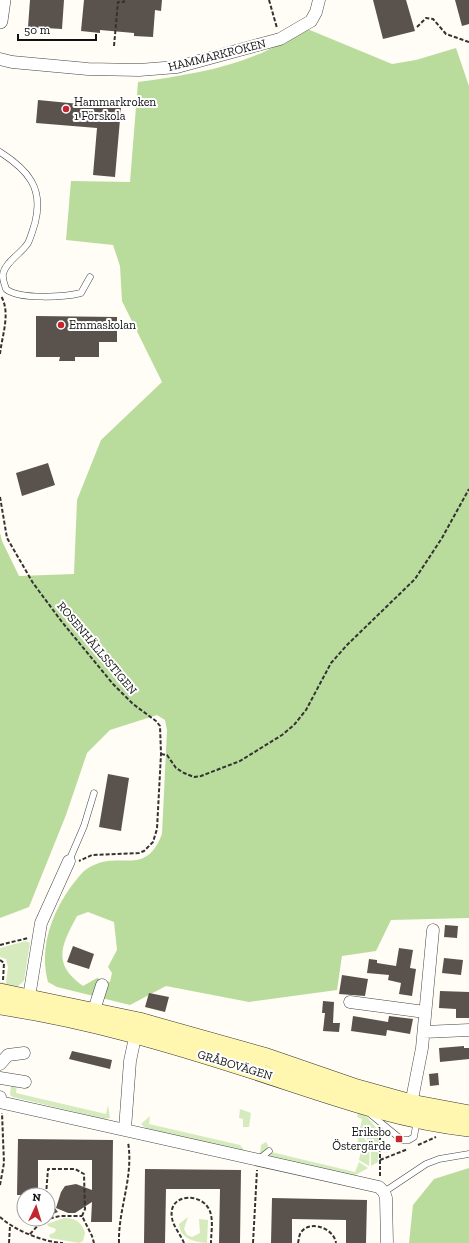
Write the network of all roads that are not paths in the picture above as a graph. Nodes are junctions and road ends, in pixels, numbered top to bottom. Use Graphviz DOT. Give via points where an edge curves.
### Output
graph roads {
  1 [pos="3,0"];
  2 [pos="319,0"];
  3 [pos="0,20"];
  4 [pos="0,59"];
  5 [pos="0,152"];
  6 [pos="90,277"];
  7 [pos="94,792"];
  8 [pos="69,860"];
  9 [pos="433,930"];
  10 [pos="102,985"];
  11 [pos="1,987"];
  12 [pos="350,1002"];
  13 [pos="23,1003"];
  14 [pos="0,1006"];
  15 [pos="94,1010"];
  16 [pos="425,1012"];
  17 [pos="137,1028"];
  18 [pos="469,1030"];
  19 [pos="424,1032"];
  20 [pos="24,1053"];
  21 [pos="0,1064"];
  22 [pos="0,1078"];
  23 [pos="25,1082"];
  24 [pos="0,1097"];
  25 [pos="0,1102"];
  26 [pos="362,1106"];
  27 [pos="411,1112"];
  28 [pos="469,1114"];
  29 [pos="469,1128"];
  30 [pos="125,1129"];
  31 [pos="269,1151"];
  32 [pos="469,1154"];
  33 [pos="258,1160"];
  34 [pos="382,1190"];
  35 [pos="387,1243"];
  1 -- 3 [label="street"];
  2 -- 4 [label="street, HAMMARKROKEN" via="311,21 280,39 176,67 139,70 88,69"];
  5 -- 6 [label="lane" via="15,162 32,181 37,191 38,202 28,243 3,274 6,290 17,295 70,296 81,293"];
  7 -- 8 [label="lane" via="84,826"];
  8 -- 13 [label="street" via="48,905"];
  9 -- 16 [label="street"];
  10 -- 15 [label="street"];
  11 -- 13 [label="main road, GRÅBOVÄGEN"];
  12 -- 16 [label="street"];
  13 -- 14 [label="main road, GRÅBOVÄGEN"];
  13 -- 15 [label="main road, GRÅBOVÄGEN"];
  13 -- 17 [label="main road, GRÅBOVÄGEN"];
  15 -- 17 [label="main road, GRÅBOVÄGEN"];
  16 -- 19 [label="street"];
  17 -- 26 [label="main road, GRÅBOVÄGEN" via="248,1069"];
  17 -- 27 [label="main road, GRÅBOVÄGEN" via="267,1058"];
  17 -- 30 [label="street" via="130,1061"];
  18 -- 19 [label="street"];
  19 -- 27 [label="street"];
  20 -- 21 [label="street" via="8,1055"];
  22 -- 23 [label="street"];
  24 -- 25 [label="street"];
  25 -- 30 [label="street"];
  26 -- 27 [label="main road, GRÅBOVÄGEN"];
  26 -- 27 [label="lane" via="402,1140 414,1137"];
  27 -- 28 [label="main road, GRÅBOVÄGEN"];
  27 -- 29 [label="main road, GRÅBOVÄGEN"];
  30 -- 33 [label="street"];
  31 -- 33 [label="lane"];
  32 -- 34 [label="lane" via="426,1164"];
  33 -- 34 [label="street"];
  34 -- 35 [label="street" via="387,1205"];
}
